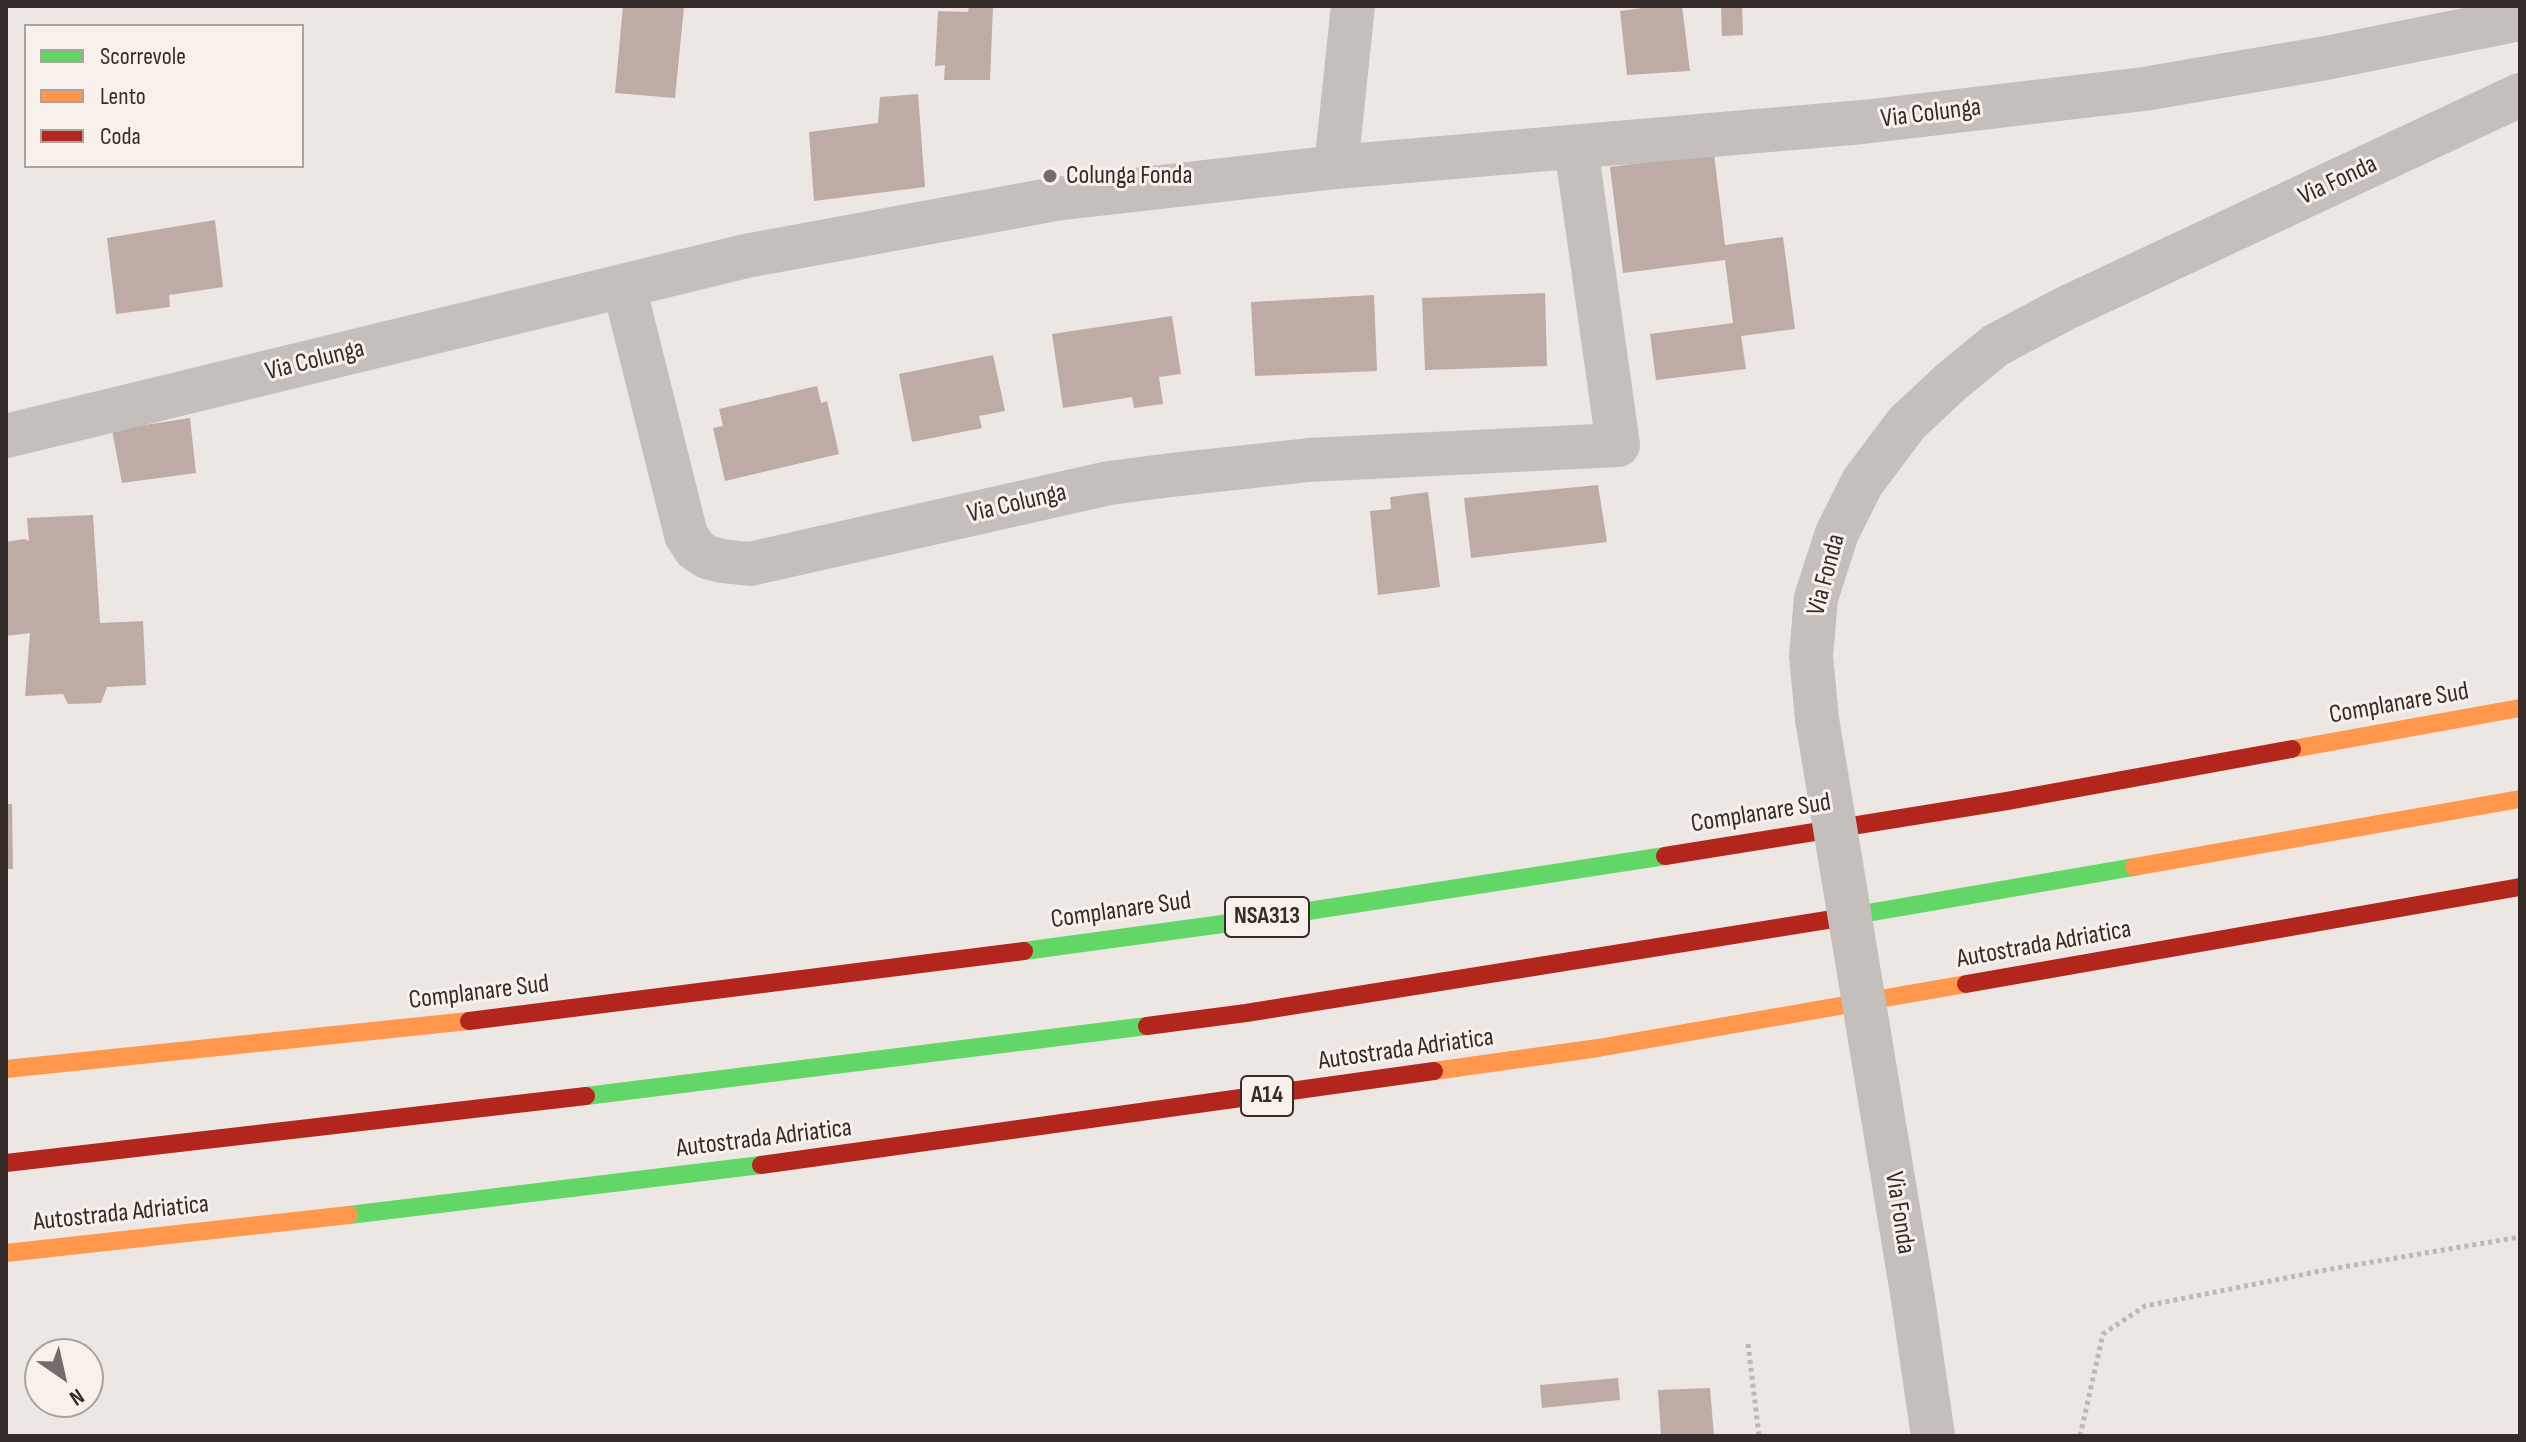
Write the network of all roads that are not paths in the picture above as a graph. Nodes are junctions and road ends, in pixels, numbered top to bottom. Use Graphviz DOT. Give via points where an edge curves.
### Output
graph roads {
  1 [pos="1353,6"];
  2 [pos="2520,19"];
  3 [pos="2520,95"];
  4 [pos="1576,147"];
  5 [pos="1336,167"];
  6 [pos="624,286"];
  7 [pos="6,436"];
  8 [pos="2520,708"];
  9 [pos="2520,799"];
  10 [pos="2520,887"];
  11 [pos="6,1069"];
  12 [pos="6,1163"];
  13 [pos="6,1253"];
  14 [pos="1933,1436"];
  1 -- 5 [label="street"];
  2 -- 4 [label="street, Via Colunga" via="2144,89 1863,122"];
  3 -- 14 [label="street, Via Fonda, bridge" via="1996,345 1907,423 1862,483 1837,533 1816,598 1811,656 1817,719"];
  4 -- 5 [label="street, Via Colunga"];
  4 -- 6 [label="street, Via Colunga" via="1618,445 1309,460 1109,483 750,564 722,561 695,549 686,535"];
  5 -- 6 [label="street, Via Colunga" via="1055,199 746,256"];
  6 -- 7 [label="street, Via Colunga"];
  8 -- 11 [label="highway, Complanare Sud / NSA313" via="2007,801 1253,920 424,1026"];
  9 -- 12 [label="highway" via="1598,958 1246,1013 415,1118"];
  10 -- 13 [label="highway, Autostrada Adriatica / A14" via="1598,1048 851,1154"];
}
